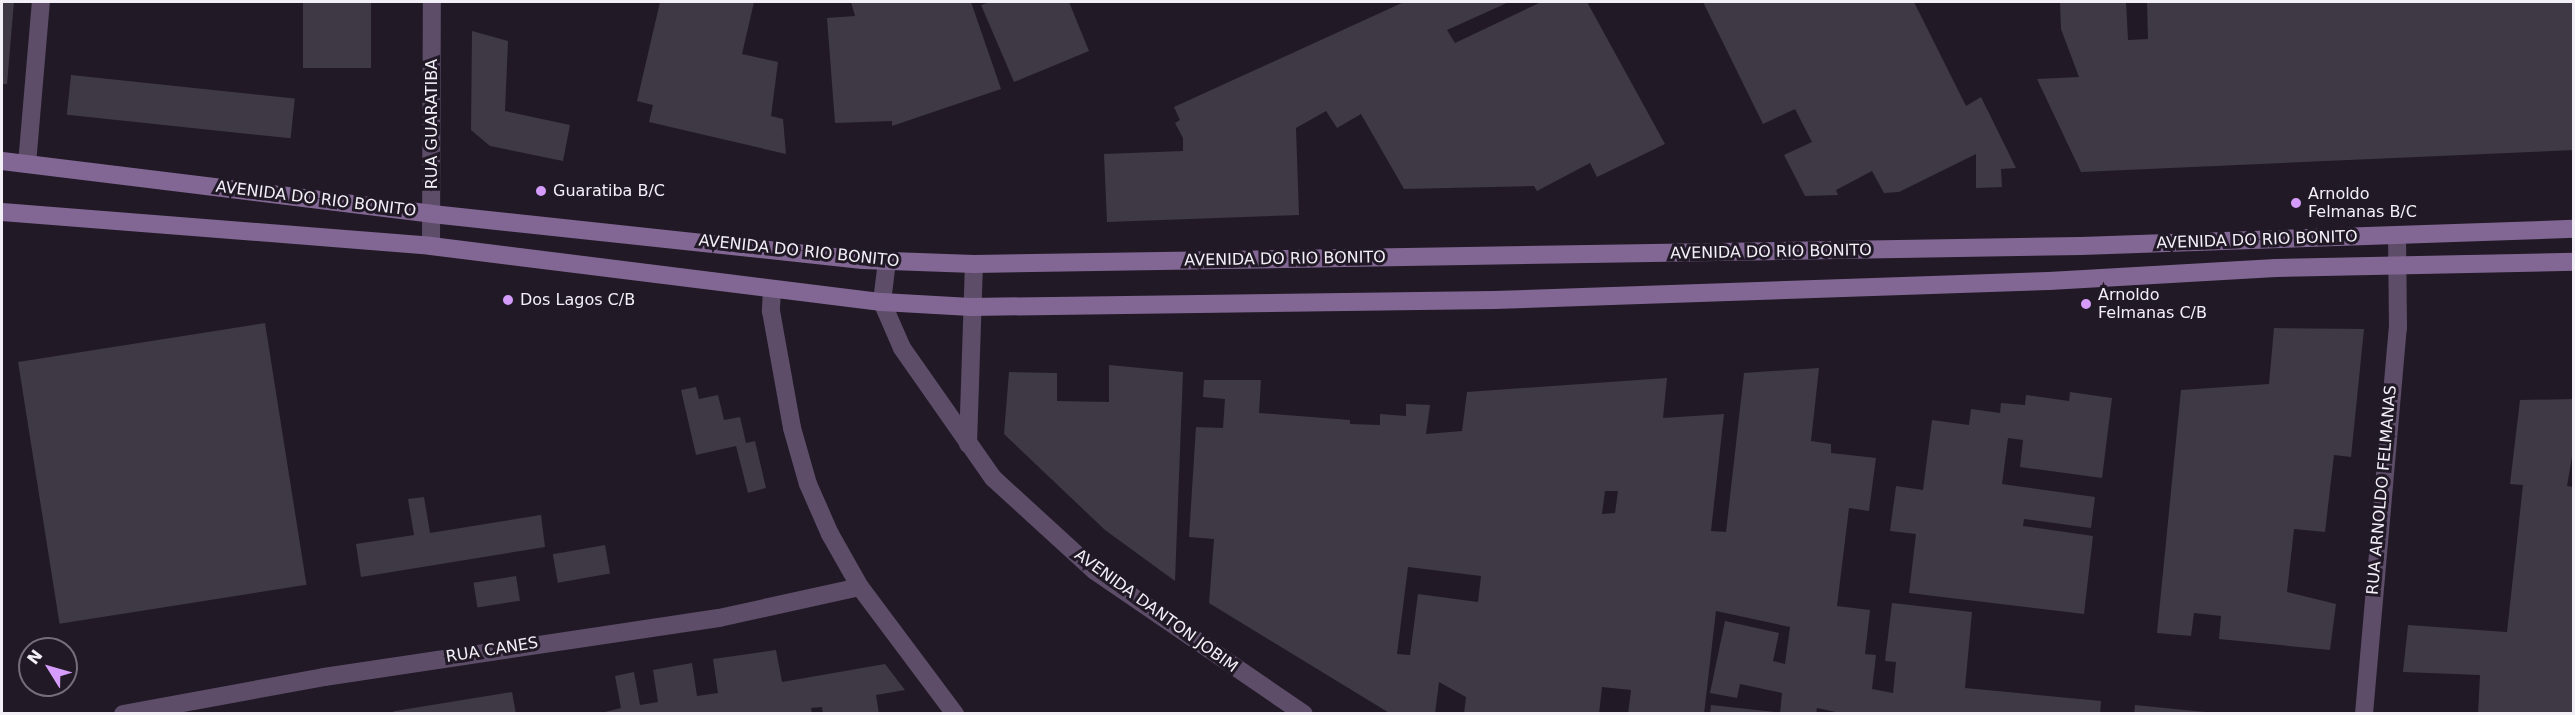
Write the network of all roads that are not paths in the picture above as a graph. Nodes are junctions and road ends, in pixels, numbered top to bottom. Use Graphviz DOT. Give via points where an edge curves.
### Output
graph roads {
  1 [pos="41,2"];
  2 [pos="432,2"];
  3 [pos="2,161"];
  4 [pos="27,164"];
  5 [pos="2,212"];
  6 [pos="432,214"];
  7 [pos="2574,229"];
  8 [pos="2397,236"];
  9 [pos="431,246"];
  10 [pos="887,261"];
  11 [pos="2574,262"];
  12 [pos="974,264"];
  13 [pos="2396,266"];
  14 [pos="772,289"];
  15 [pos="882,302"];
  16 [pos="971,307"];
  17 [pos="968,444"];
  18 [pos="860,587"];
  19 [pos="123,714"];
  20 [pos="955,714"];
  21 [pos="1304,714"];
  22 [pos="2364,714"];
  1 -- 4 [label="street"];
  2 -- 6 [label="street, RUA GUARATIBA"];
  3 -- 4 [label="main road, AVENIDA DO RIO BONITO"];
  4 -- 6 [label="main road, AVENIDA DO RIO BONITO"];
  5 -- 9 [label="main road, AVENIDA DO RIO BONITO"];
  6 -- 9 [label="street, RUA GUARATIBA"];
  6 -- 10 [label="main road, AVENIDA DO RIO BONITO"];
  7 -- 8 [label="main road, AVENIDA DO RIO BONITO"];
  8 -- 12 [label="main road, AVENIDA DO RIO BONITO" via="1707,254"];
  8 -- 13 [label="street, RUA ARNOLDO FELMANAS"];
  9 -- 14 [label="main road, AVENIDA DO RIO BONITO"];
  10 -- 12 [label="main road, AVENIDA DO RIO BONITO"];
  10 -- 15 [label="street"];
  11 -- 13 [label="main road, AVENIDA DO RIO BONITO"];
  12 -- 16 [label="street"];
  13 -- 16 [label="main road, AVENIDA DO RIO BONITO" via="1506,300"];
  13 -- 22 [label="street, RUA ARNOLDO FELMANAS" via="2398,328"];
  14 -- 15 [label="main road, AVENIDA DO RIO BONITO"];
  14 -- 18 [label="street" via="778,362 808,484"];
  15 -- 16 [label="main road, AVENIDA DO RIO BONITO"];
  15 -- 17 [label="street, AVENIDA DANTON JOBIM" via="902,348"];
  16 -- 17 [label="street"];
  17 -- 21 [label="street, AVENIDA DANTON JOBIM" via="993,478 1095,571"];
  18 -- 19 [label="street, RUA CANES" via="719,618 324,676"];
  18 -- 20 [label="street"];
}
